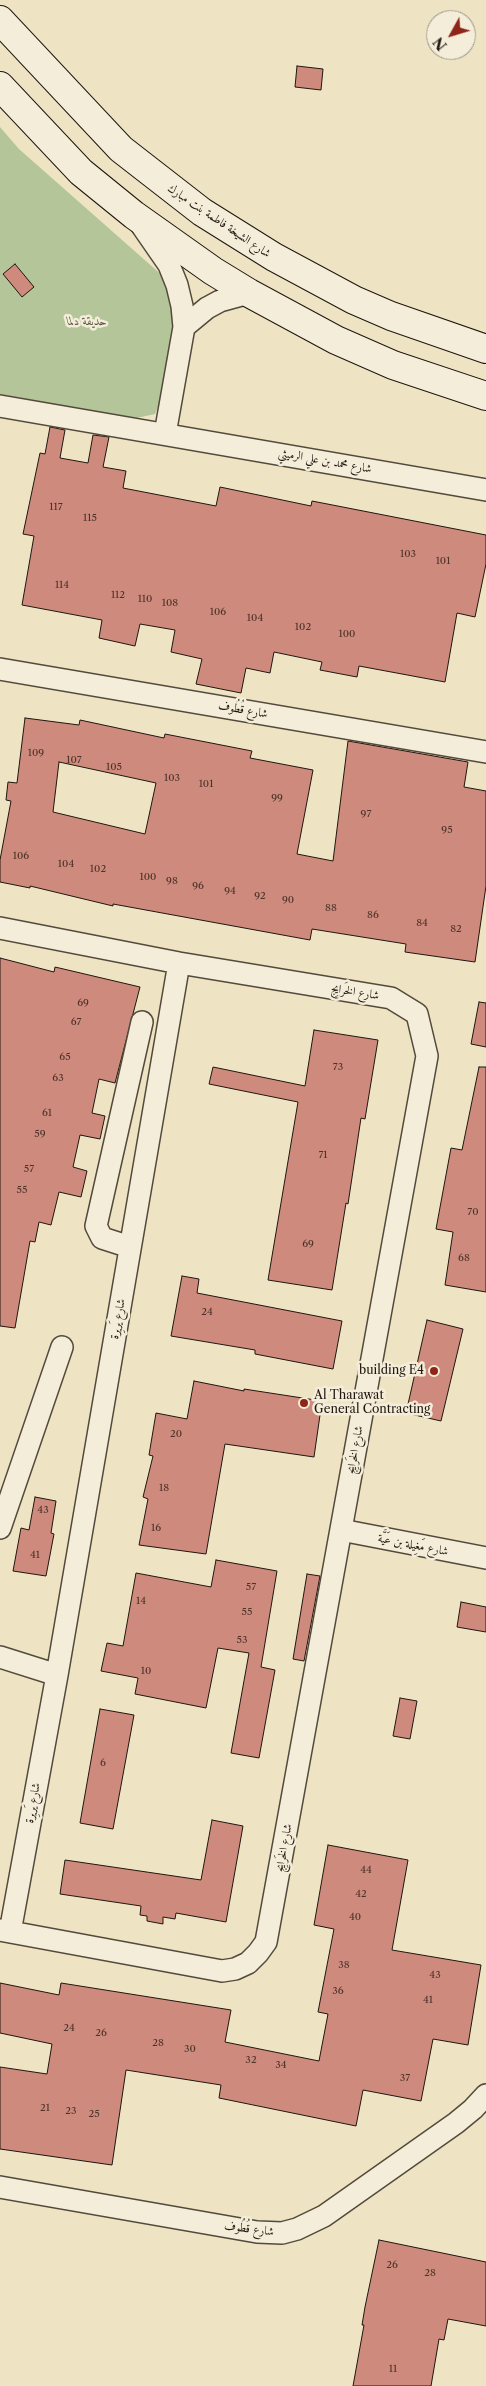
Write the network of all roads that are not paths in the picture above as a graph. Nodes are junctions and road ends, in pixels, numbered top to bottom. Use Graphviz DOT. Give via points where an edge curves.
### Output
graph roads {
  1 [pos="0,20"];
  2 [pos="0,86"];
  3 [pos="134,215"];
  4 [pos="249,293"];
  5 [pos="184,327"];
  6 [pos="486,349"];
  7 [pos="486,396"];
  8 [pos="0,406"];
  9 [pos="165,434"];
  10 [pos="486,490"];
  11 [pos="0,669"];
  12 [pos="486,752"];
  13 [pos="0,928"];
  14 [pos="179,963"];
  15 [pos="142,1022"];
  16 [pos="127,1090"];
  17 [pos="155,1102"];
  18 [pos="130,1247"];
  19 [pos="62,1347"];
  20 [pos="0,1528"];
  21 [pos="341,1530"];
  22 [pos="486,1558"];
  23 [pos="0,1657"];
  24 [pos="57,1675"];
  25 [pos="5,1931"];
  26 [pos="486,2095"];
  27 [pos="0,2187"];
  1 -- 6 [label="main road, شارع الشيخة فاطمة بنت مبارك" via="121,149 202,212 274,258 354,300"];
  2 -- 3 [label="main road" via="81,172"];
  3 -- 4 [label="main road" via="184,252"];
  3 -- 5 [label="street" via="169,265 177,285"];
  4 -- 5 [label="street" via="214,304"];
  4 -- 7 [label="main road" via="336,340 393,365"];
  5 -- 9 [label="street"];
  8 -- 9 [label="street, شارع محمد بن علي الرميثي"];
  9 -- 10 [label="street, شارع محمد بن علي الرميثي"];
  11 -- 12 [label="street, شارع قُطُوف"];
  13 -- 14 [label="street, شارع الخَرايِج"];
  14 -- 17 [label="street, شارع يَريِرة"];
  14 -- 21 [label="street, شارع الخَرايِج" via="391,998 416,1014 428,1056"];
  15 -- 16 [label="street"];
  16 -- 17 [label="street"];
  16 -- 18 [label="street" via="96,1226 102,1238"];
  17 -- 18 [label="street, شارع يَريِرة"];
  18 -- 24 [label="street, شارع يَريِرة"];
  19 -- 20 [label="street"];
  21 -- 22 [label="street, شارع مَغِيلة بن عَيَّة"];
  21 -- 25 [label="street, شارع الخَرايِج" via="269,1928 266,1942 258,1953 248,1963 222,1971"];
  23 -- 24 [label="street"];
  24 -- 25 [label="street, شارع يَريِرة"];
  26 -- 27 [label="street, شارع قُطُوف" via="456,2123 324,2216 282,2233 257,2232"];
}
